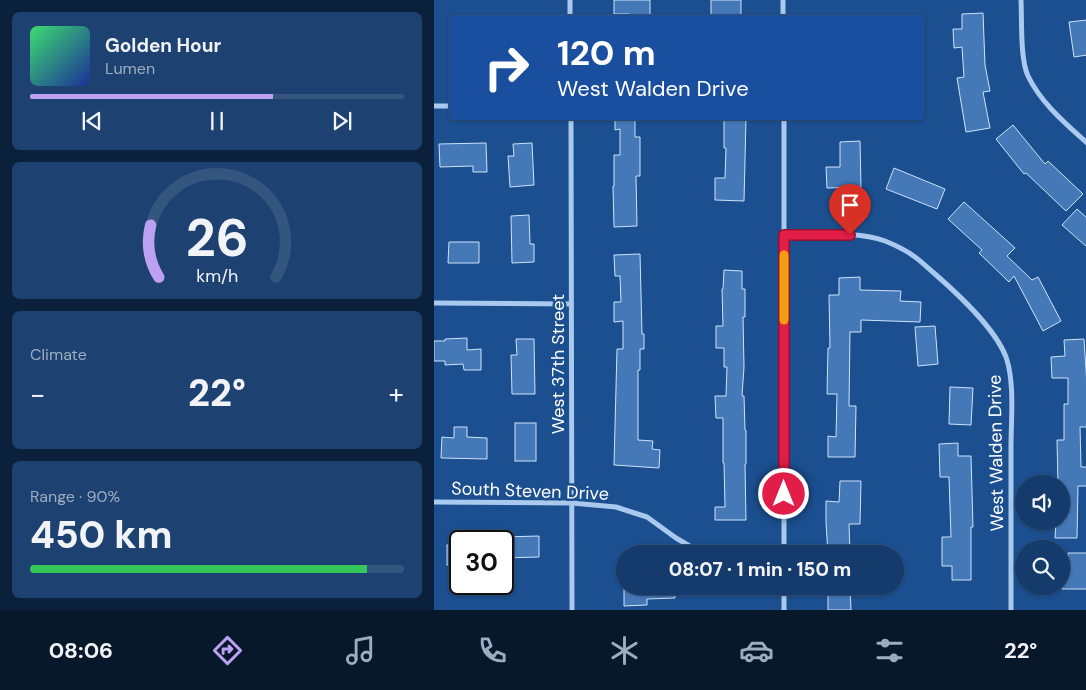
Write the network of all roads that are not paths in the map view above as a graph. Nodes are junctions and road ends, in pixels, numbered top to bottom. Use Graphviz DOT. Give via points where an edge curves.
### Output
graph roads {
  1 [pos="570,0"];
  2 [pos="784,0"];
  3 [pos="1022,0"];
  4 [pos="570,15"];
  5 [pos="784,15"];
  6 [pos="434,106"];
  7 [pos="449,106"];
  8 [pos="571,120"];
  9 [pos="784,120"];
  10 [pos="1086,143"];
  11 [pos="784,235"];
  12 [pos="434,304"];
  13 [pos="571,304"];
  14 [pos="434,502"];
  15 [pos="572,503"];
  16 [pos="688,545"];
  17 [pos="784,545"];
  18 [pos="784,595"];
  19 [pos="572,610"];
  20 [pos="784,610"];
  21 [pos="1011,610"];
  1 -- 4 [label="street"];
  2 -- 5 [label="street"];
  3 -- 10 [label="street" via="1024,62 1028,75 1049,107"];
  6 -- 7 [label="street"];
  8 -- 13 [label="street, West 37th Street"];
  9 -- 11 [label="street"];
  11 -- 17 [label="street"];
  11 -- 21 [label="street, West Walden Drive" via="859,236 885,240 915,257 951,288 998,341 1006,358 1011,386"];
  12 -- 13 [label="street"];
  13 -- 15 [label="street, West 37th Street"];
  14 -- 15 [label="street, South Steven Drive"];
  15 -- 16 [label="street, South Steven Drive" via="616,507 640,514"];
  15 -- 19 [label="street, West 37th Street"];
  18 -- 20 [label="street"];
}
